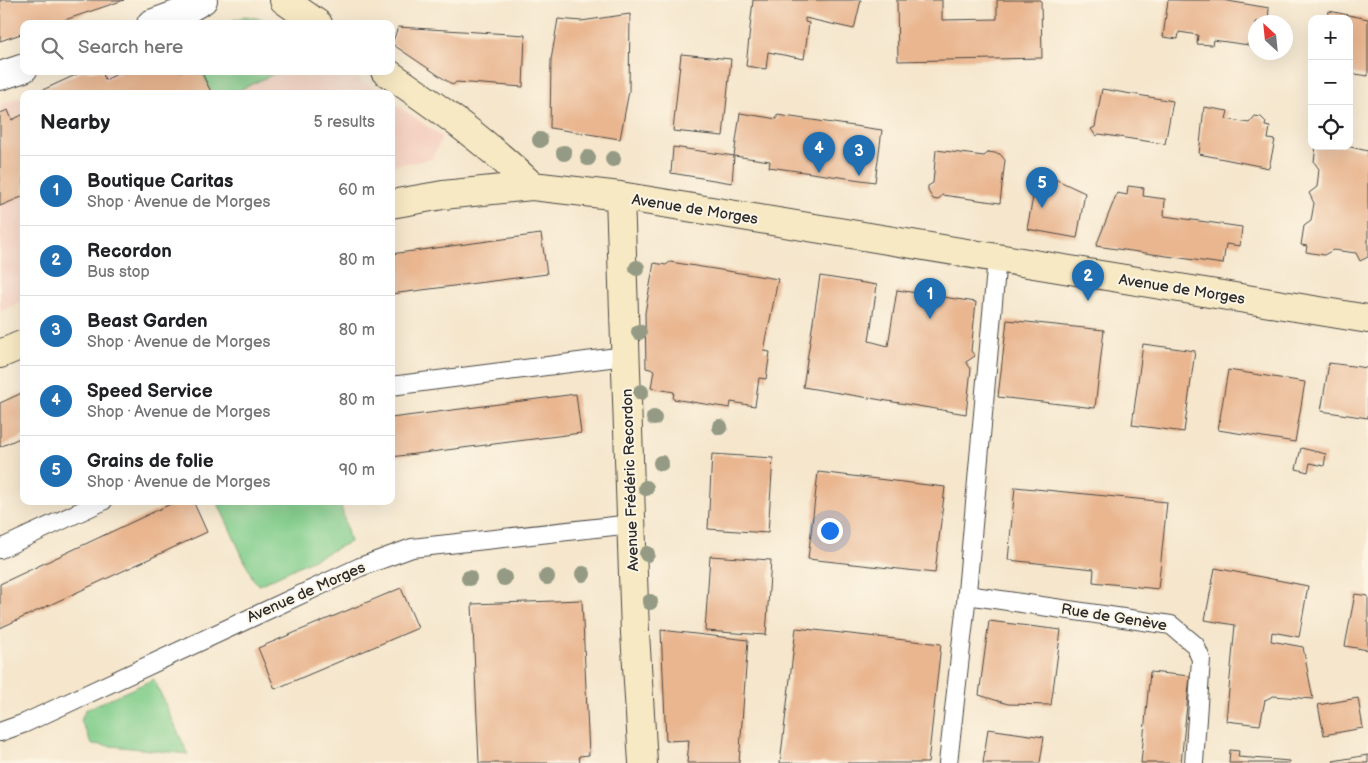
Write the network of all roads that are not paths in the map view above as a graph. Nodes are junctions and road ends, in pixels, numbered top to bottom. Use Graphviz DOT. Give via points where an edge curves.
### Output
graph roads {
  1 [pos="203,0"];
  2 [pos="292,1"];
  3 [pos="162,20"];
  4 [pos="313,20"];
  5 [pos="20,69"];
  6 [pos="391,75"];
  7 [pos="0,76"];
  8 [pos="532,186"];
  9 [pos="620,196"];
  10 [pos="395,203"];
  11 [pos="997,258"];
  12 [pos="1368,319"];
  13 [pos="20,346"];
  14 [pos="0,354"];
  15 [pos="625,356"];
  16 [pos="395,385"];
  17 [pos="94,505"];
  18 [pos="632,524"];
  19 [pos="0,549"];
  20 [pos="967,595"];
  21 [pos="0,732"];
  22 [pos="643,763"];
  23 [pos="948,763"];
  24 [pos="1194,763"];
  1 -- 3 [label="street"];
  2 -- 4 [label="main road"];
  5 -- 7 [label="street"];
  6 -- 8 [label="main road" via="473,133"];
  8 -- 9 [label="main road, Avenue de Morges"];
  8 -- 10 [label="main road, Avenue de Morges"];
  9 -- 11 [label="main road, Avenue de Morges"];
  9 -- 15 [label="main road, Avenue Frédéric Recordon"];
  11 -- 12 [label="main road, Avenue de Morges"];
  11 -- 20 [label="lane"];
  13 -- 14 [label="main road"];
  15 -- 16 [label="lane"];
  15 -- 18 [label="main road, Avenue Frédéric Recordon"];
  17 -- 19 [label="lane"];
  18 -- 21 [label="lane, Avenue de Morges" via="412,548 360,567"];
  18 -- 22 [label="main road, Avenue Frédéric Recordon"];
  20 -- 23 [label="lane"];
  20 -- 24 [label="lane, Rue de Genève" via="1171,625 1195,645 1201,659"];
}
